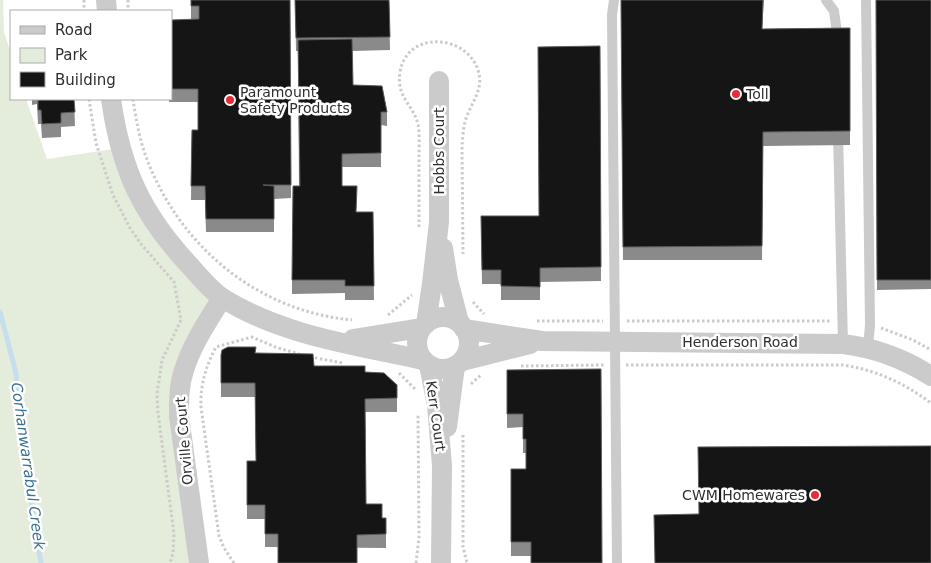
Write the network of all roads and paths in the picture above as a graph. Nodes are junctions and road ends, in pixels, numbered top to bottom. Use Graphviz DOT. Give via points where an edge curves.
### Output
graph roads {
  1 [pos="614,0"];
  2 [pos="826,0"];
  3 [pos="866,0"];
  4 [pos="838,51"];
  5 [pos="439,81"];
  6 [pos="112,100"];
  7 [pos="133,100"];
  8 [pos="838,126"];
  9 [pos="438,222"];
  10 [pos="419,289"];
  11 [pos="222,298"];
  12 [pos="386,316"];
  13 [pos="360,320"];
  14 [pos="423,326"];
  15 [pos="461,326"];
  16 [pos="542,341"];
  17 [pos="333,342"];
  18 [pos="616,342"];
  19 [pos="843,344"];
  20 [pos="868,347"];
  21 [pos="426,362"];
  22 [pos="459,363"];
  23 [pos="350,364"];
  24 [pos="615,365"];
  25 [pos="518,366"];
  26 [pos="399,373"];
  27 [pos="483,373"];
  28 [pos="931,376"];
  29 [pos="470,385"];
  30 [pos="418,393"];
  31 [pos="931,403"];
  32 [pos="418,406"];
  33 [pos="463,429"];
  34 [pos="442,466"];
  35 [pos="199,563"];
  36 [pos="234,563"];
  37 [pos="416,563"];
  38 [pos="442,563"];
  39 [pos="467,563"];
  40 [pos="617,563"];
  1 -- 18 [label="lane"];
  2 -- 4 [label="lane" via="837,23"];
  3 -- 20 [label="lane"];
  5 -- 9 [label="street, Hobbs Court"];
  6 -- 11 [label="street" via="115,128 124,160 141,202 181,257"];
  7 -- 13 [label="path" via="143,149 156,180 188,232 216,261 248,284 289,306 331,317"];
  8 -- 19 [label="lane"];
  9 -- 14 [label="street, Hobbs Court" via="432,284"];
  9 -- 15 [label="street, Hobbs Court" via="448,280"];
  10 -- 12 [label="path"];
  11 -- 17 [label="street" via="256,315"];
  11 -- 35 [label="street, Orville Court" via="191,352 179,392 179,416"];
  14 -- 15 [label="street" via="443,318"];
  14 -- 17 [label="street" via="382,336"];
  14 -- 21 [label="street" via="417,340 418,351"];
  15 -- 16 [label="street, Henderson Road"];
  15 -- 22 [label="street" via="468,344 467,352"];
  16 -- 18 [label="street, Henderson Road"];
  16 -- 22 [label="street, Henderson Road" via="494,351"];
  17 -- 21 [label="street"];
  18 -- 19 [label="street, Henderson Road"];
  18 -- 24 [label="lane"];
  19 -- 20 [label="street, Henderson Road"];
  20 -- 28 [label="street, Henderson Road" via="900,358"];
  21 -- 22 [label="street" via="443,369"];
  21 -- 34 [label="street, Kerr Court" via="437,405"];
  22 -- 34 [label="street, Kerr Court"];
  23 -- 36 [label="path" via="302,356 252,337 216,347 202,382 201,407 219,536"];
  24 -- 25 [label="path"];
  24 -- 31 [label="path" via="862,368 893,379"];
  24 -- 40 [label="lane"];
  26 -- 30 [label="path"];
  27 -- 29 [label="path"];
  32 -- 37 [label="path" via="419,537"];
  33 -- 39 [label="path" via="463,547"];
  34 -- 38 [label="street, Kerr Court"];
}
